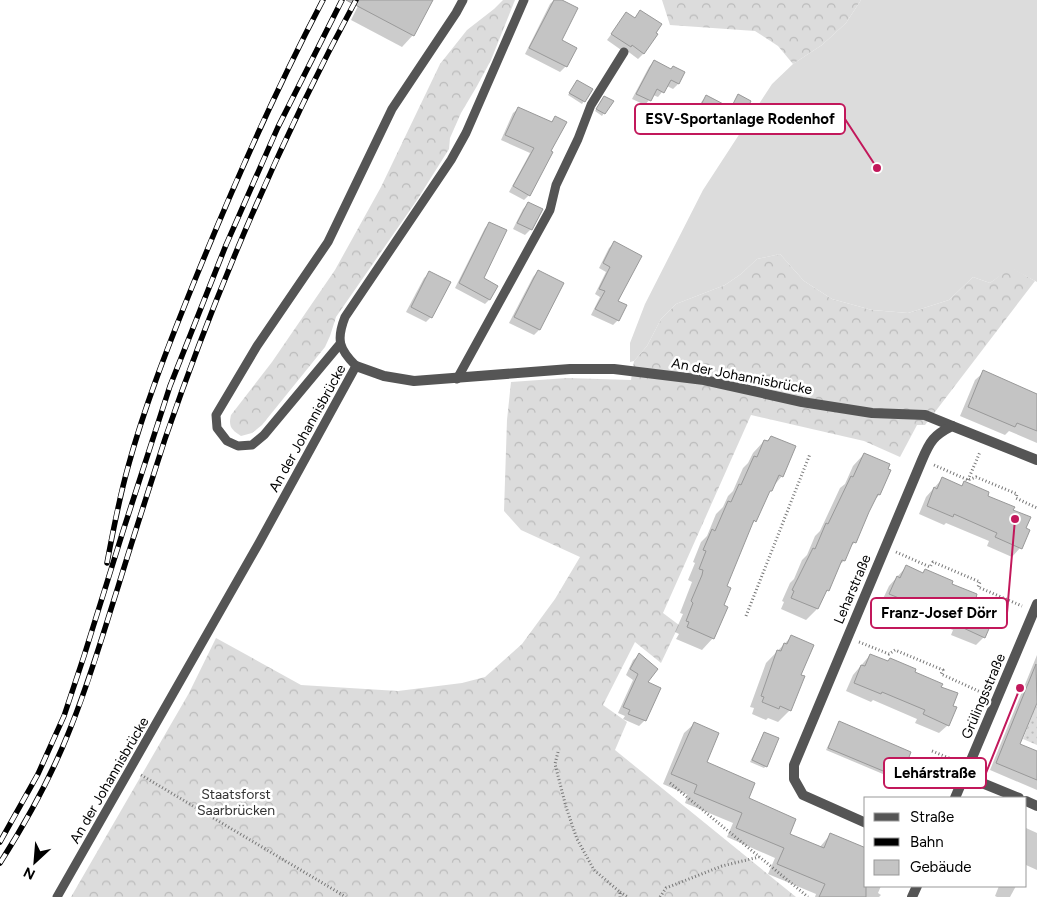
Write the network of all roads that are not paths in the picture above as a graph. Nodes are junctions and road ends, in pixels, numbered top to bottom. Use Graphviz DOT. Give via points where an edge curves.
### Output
graph roads {
  1 [pos="462,0"];
  2 [pos="524,0"];
  3 [pos="624,52"];
  4 [pos="340,344"];
  5 [pos="356,366"];
  6 [pos="457,379"];
  7 [pos="952,426"];
  8 [pos="1037,460"];
  9 [pos="1036,608"];
  10 [pos="966,771"];
  11 [pos="955,797"];
  12 [pos="1017,797"];
  13 [pos="864,821"];
  14 [pos="58,897"];
  1 -- 4 [label="lane" via="392,109 328,242 231,388 216,415 217,428 227,441 238,446 252,445"];
  2 -- 4 [label="lane" via="466,133 345,317 340,330"];
  3 -- 6 [label="lane" via="591,105 556,185 550,210"];
  4 -- 5 [label="lane"];
  5 -- 6 [label="street, An der Johannisbrücke" via="384,376 414,381"];
  5 -- 14 [label="lane, An der Johannisbrücke"];
  6 -- 7 [label="street, An der Johannisbrücke" via="570,369 614,369 704,380 802,402 872,413 926,415"];
  7 -- 8 [label="street"];
  7 -- 13 [label="street, Leharstraße" via="939,432 930,442 794,766 794,779 803,795"];
  9 -- 10 [label="street, Grülingsstraße"];
  10 -- 11 [label="street, Grülingsstraße"];
  10 -- 12 [label="street"];
}
